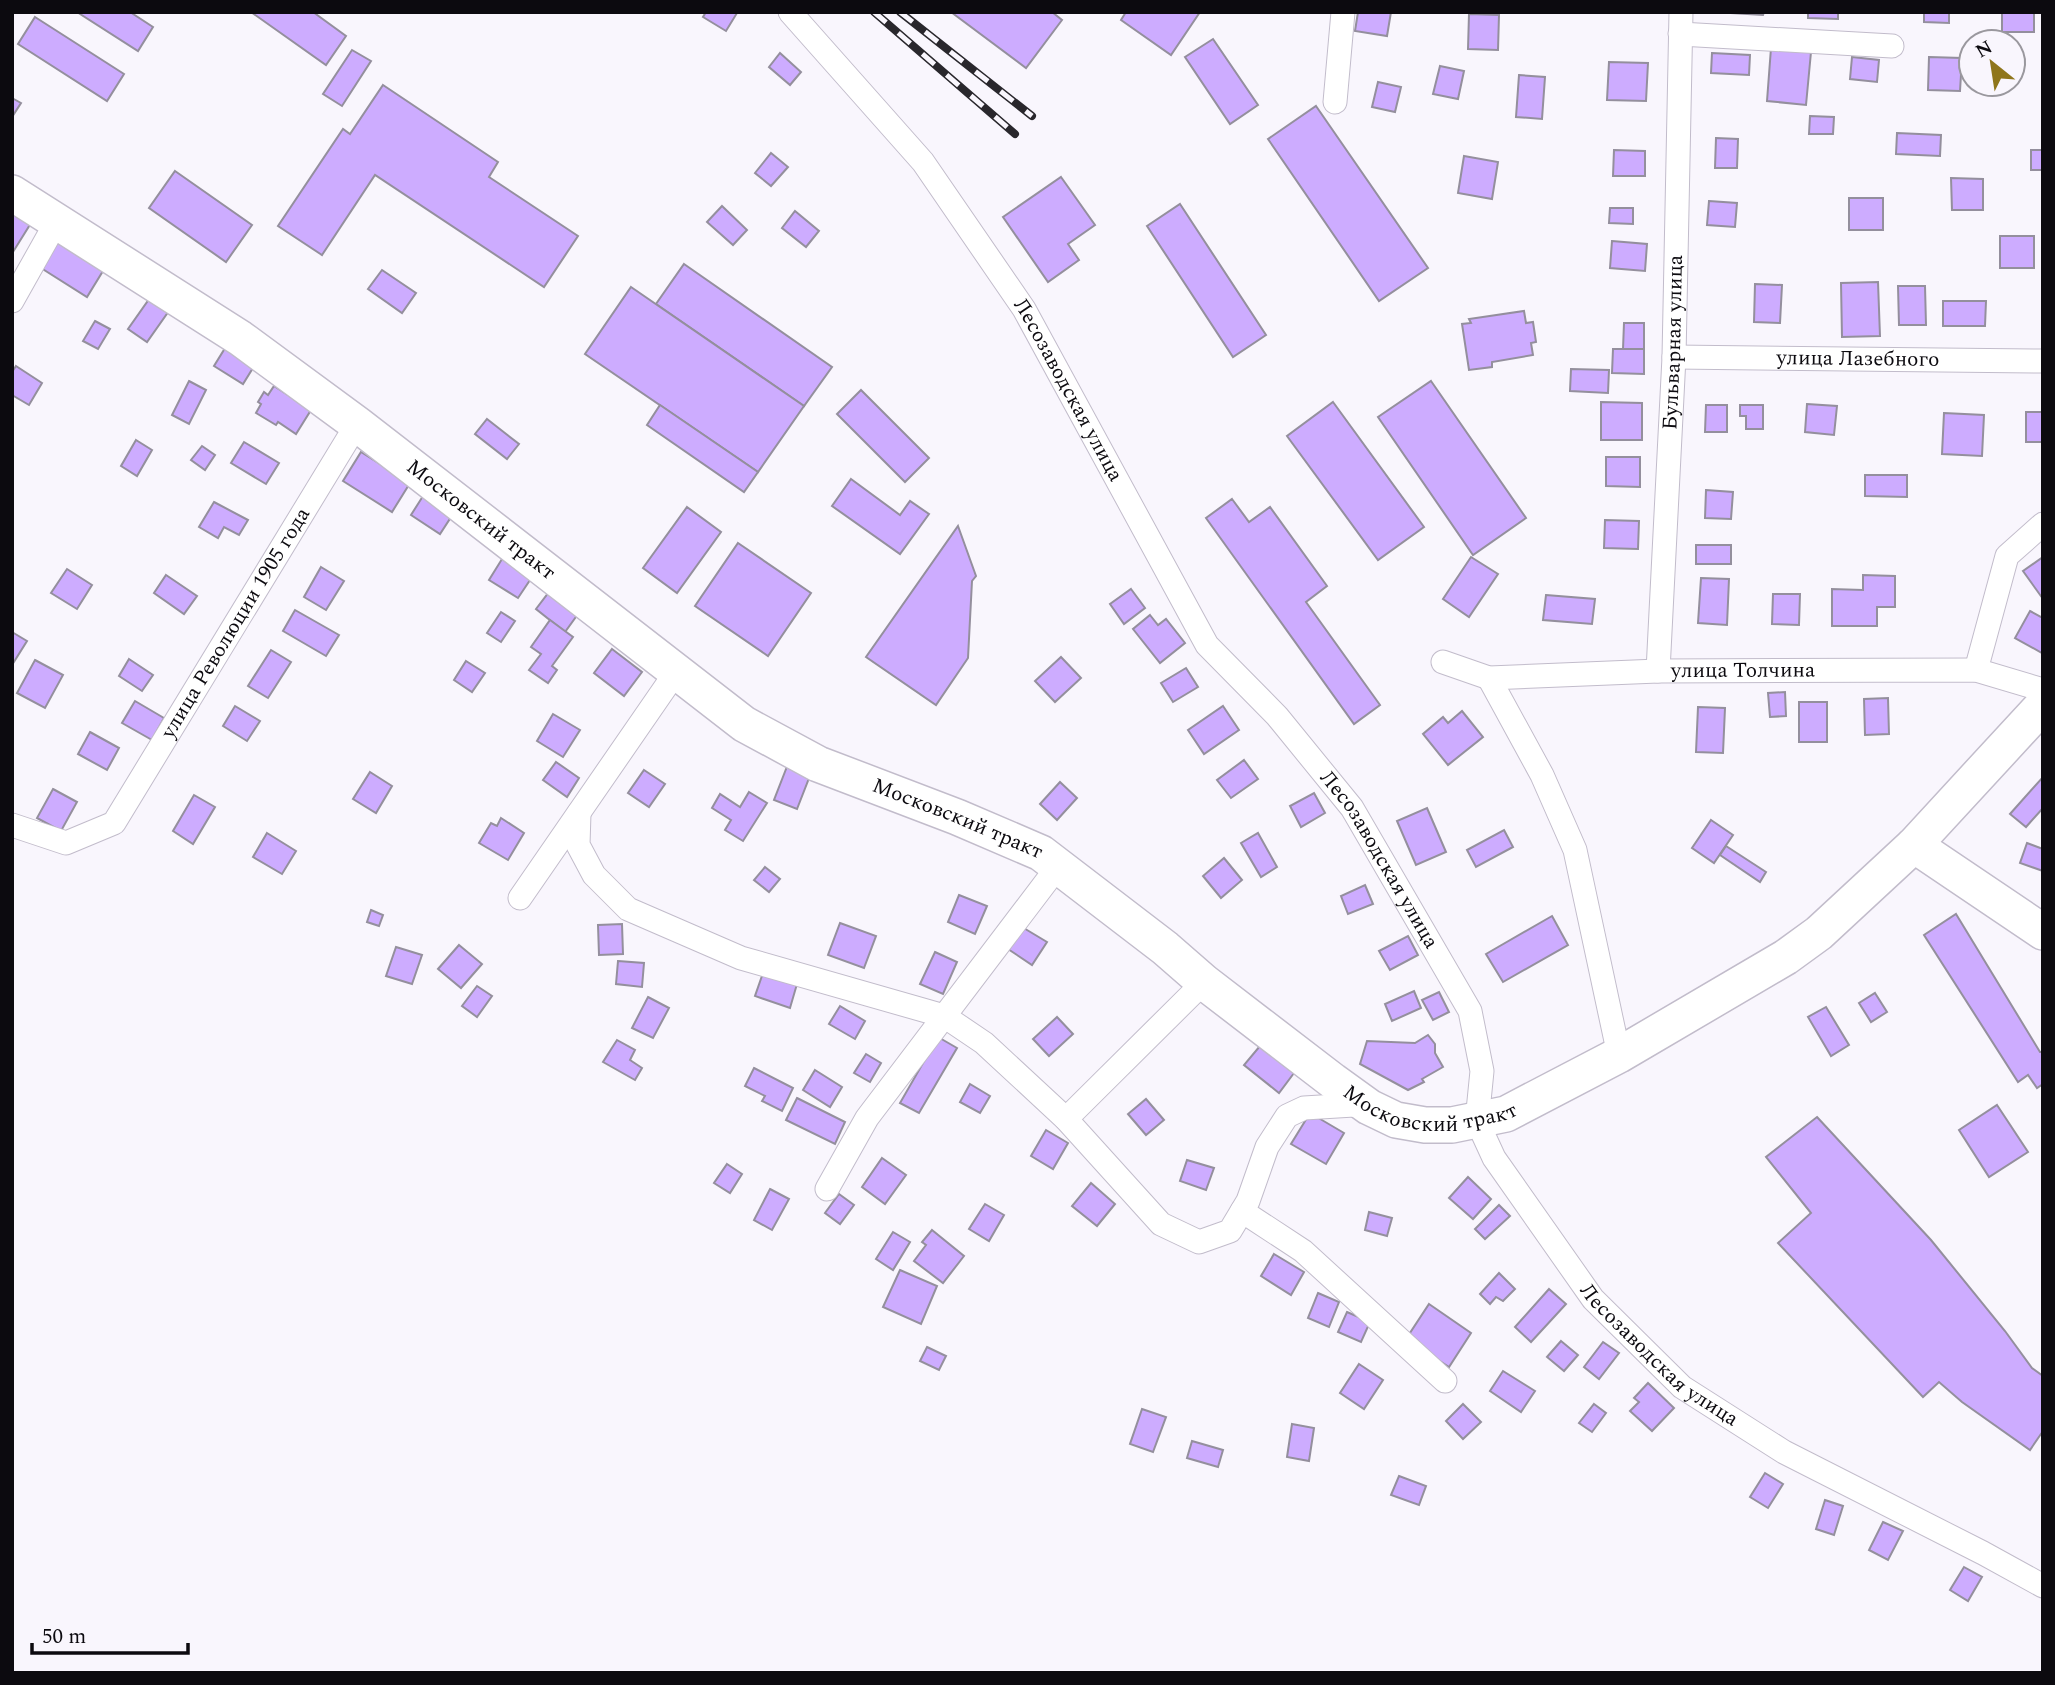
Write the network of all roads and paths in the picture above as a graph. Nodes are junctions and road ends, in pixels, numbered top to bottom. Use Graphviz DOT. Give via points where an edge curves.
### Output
graph roads {
  1 [pos="790,12"];
  2 [pos="1343,12"];
  3 [pos="1681,23"];
  4 [pos="1892,46"];
  5 [pos="1335,102"];
  6 [pos="12,193"];
  7 [pos="57,221"];
  8 [pos="12,301"];
  9 [pos="1674,357"];
  10 [pos="2043,362"];
  11 [pos="358,424"];
  12 [pos="2043,524"];
  13 [pos="1443,662"];
  14 [pos="1976,670"];
  15 [pos="1658,671"];
  16 [pos="676,672"];
  17 [pos="1489,678"];
  18 [pos="2043,690"];
  19 [pos="2043,705"];
  20 [pos="579,813"];
  21 [pos="12,825"];
  22 [pos="1914,845"];
  23 [pos="1059,866"];
  24 [pos="520,898"];
  25 [pos="2043,932"];
  26 [pos="1204,982"];
  27 [pos="944,1016"];
  28 [pos="1619,1055"];
  29 [pos="1369,1107"];
  30 [pos="1066,1119"];
  31 [pos="1477,1121"];
  32 [pos="827,1189"];
  33 [pos="1242,1211"];
  34 [pos="1445,1381"];
  35 [pos="2043,1586"];
  1 -- 31 [label="street, Лесозаводская улица" via="923,162 1024,309 1207,645 1278,716 1352,808 1470,1011 1482,1071"];
  2 -- 5 [label="street"];
  3 -- 4 [label="street"];
  3 -- 9 [label="street, Бульварная улица"];
  6 -- 7 [label="main road, Московский тракт"];
  7 -- 8 [label="street"];
  7 -- 11 [label="main road, Московский тракт" via="240,338"];
  9 -- 10 [label="street, улица Лазебного"];
  9 -- 15 [label="street, Бульварная улица"];
  11 -- 16 [label="main road, Московский тракт"];
  11 -- 21 [label="street, улица Революции 1905 года" via="114,823 66,843"];
  12 -- 14 [label="street" via="2007,556"];
  13 -- 17 [label="street, улица Толчина"];
  14 -- 15 [label="street, улица Толчина"];
  14 -- 18 [label="street, улица Толчина"];
  15 -- 17 [label="street, улица Толчина"];
  16 -- 20 [label="street"];
  16 -- 23 [label="main road, Московский тракт" via="744,724 818,764 957,817 1041,853"];
  17 -- 28 [label="street" via="1542,775 1575,850"];
  19 -- 22 [label="main road, Московский тракт"];
  20 -- 24 [label="street"];
  20 -- 27 [label="street" via="578,845 594,875 628,909 741,958"];
  22 -- 25 [label="main road"];
  22 -- 28 [label="main road, Московский тракт" via="1819,933 1786,957"];
  23 -- 26 [label="main road, Московский тракт"];
  23 -- 27 [label="street"];
  26 -- 29 [label="main road, Московский тракт"];
  26 -- 30 [label="street"];
  27 -- 30 [label="street" via="984,1044"];
  27 -- 32 [label="street" via="867,1118"];
  28 -- 31 [label="main road, Московский тракт" via="1506,1114"];
  29 -- 31 [label="main road, Московский тракт" via="1396,1120 1425,1125"];
  29 -- 33 [label="street" via="1304,1108 1287,1116 1267,1147"];
  30 -- 33 [label="street" via="1161,1224 1199,1242 1230,1231"];
  31 -- 35 [label="street, Лесозаводская улица" via="1494,1158 1593,1299 1682,1387 1784,1452"];
  33 -- 34 [label="street" via="1303,1251"];
}
